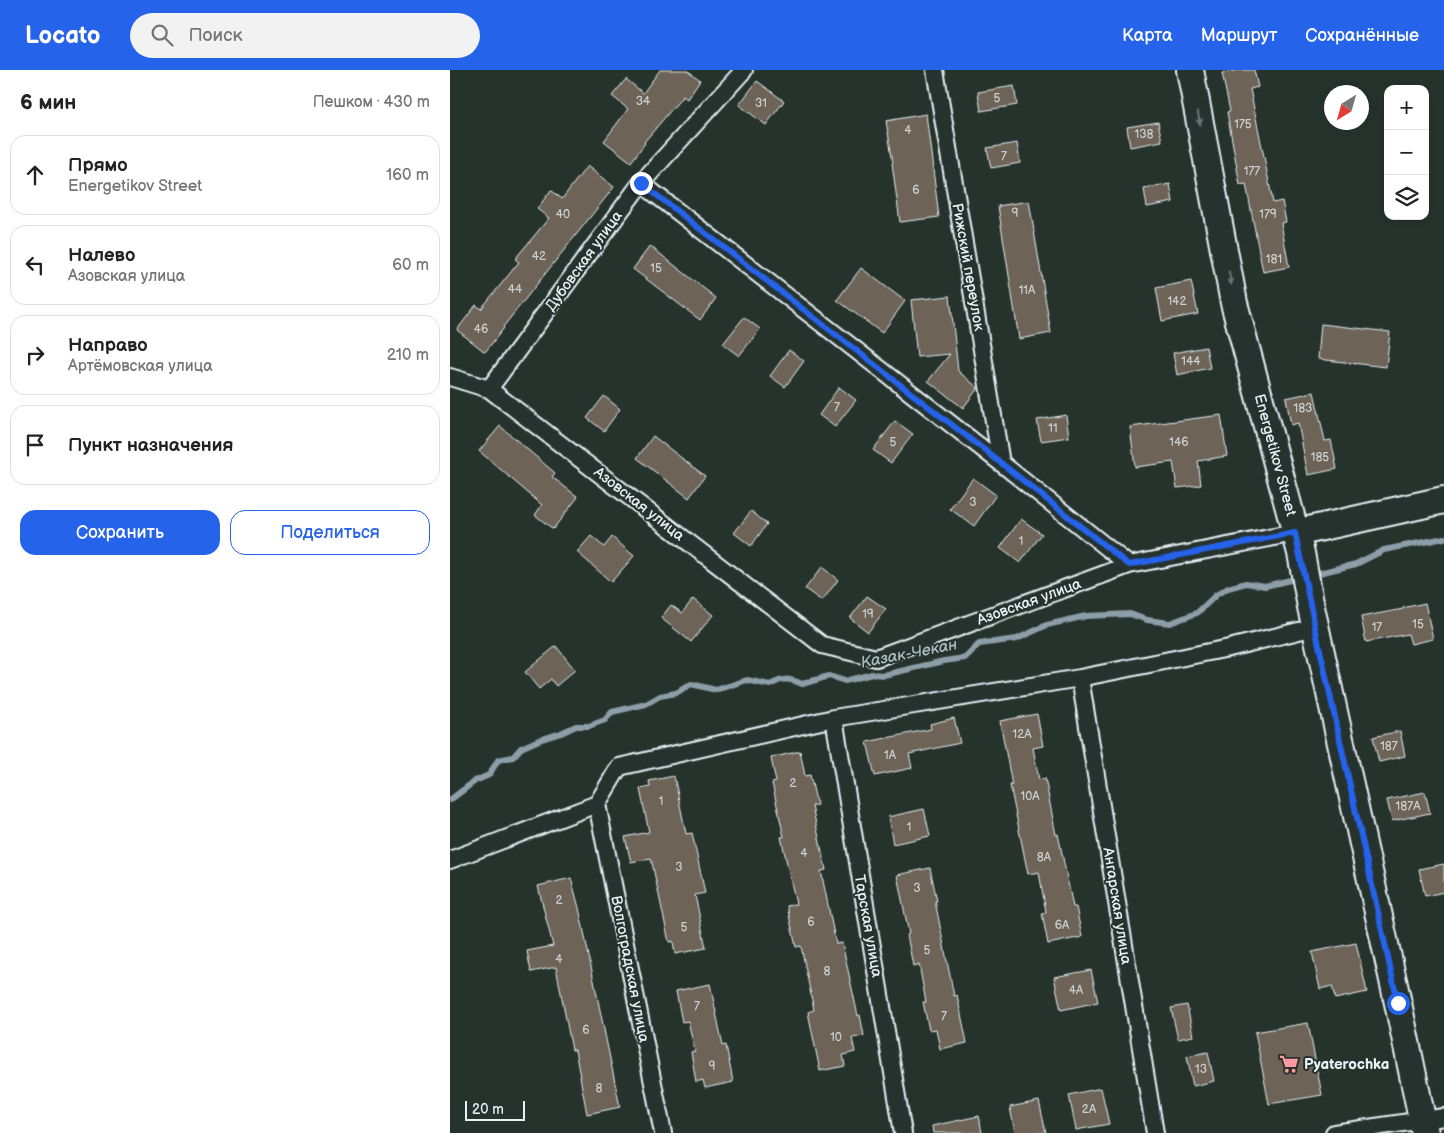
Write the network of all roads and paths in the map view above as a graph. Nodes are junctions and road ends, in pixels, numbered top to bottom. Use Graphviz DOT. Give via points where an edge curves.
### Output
graph roads {
  1 [pos="744,70"];
  2 [pos="935,70"];
  3 [pos="1190,70"];
  4 [pos="641,183"];
  5 [pos="450,377"];
  6 [pos="489,390"];
  7 [pos="1001,463"];
  8 [pos="1444,500"];
  9 [pos="1298,543"];
  10 [pos="1129,565"];
  11 [pos="1313,617"];
  12 [pos="1080,678"];
  13 [pos="834,718"];
  14 [pos="597,804"];
  15 [pos="450,860"];
  16 [pos="1431,1124"];
  17 [pos="663,1133"];
  18 [pos="903,1133"];
  19 [pos="1155,1133"];
  20 [pos="1334,1133"];
  1 -- 4 [label="street, Дубовская улица"];
  2 -- 7 [label="street, Рижский переулок"];
  3 -- 9 [label="main road, Energetikov Street, one-way" via="1234,303"];
  4 -- 6 [label="street, Дубовская улица"];
  4 -- 7 [label="street"];
  5 -- 6 [label="street, Азовская улица"];
  6 -- 10 [label="street, Азовская улица" via="822,645 876,658"];
  7 -- 10 [label="street"];
  8 -- 9 [label="main road, Азовская улица"];
  9 -- 10 [label="street, Азовская улица"];
  9 -- 11 [label="main road, Energetikov Street"];
  11 -- 12 [label="street" via="1229,648"];
  11 -- 16 [label="main road, Energetikov Street"];
  12 -- 13 [label="street"];
  12 -- 19 [label="street, Ангарская улица"];
  13 -- 14 [label="street" via="619,767"];
  13 -- 18 [label="street, Тарская улица"];
  14 -- 15 [label="street"];
  14 -- 17 [label="street, Волгоградская улица"];
  16 -- 20 [label="street"];
}
